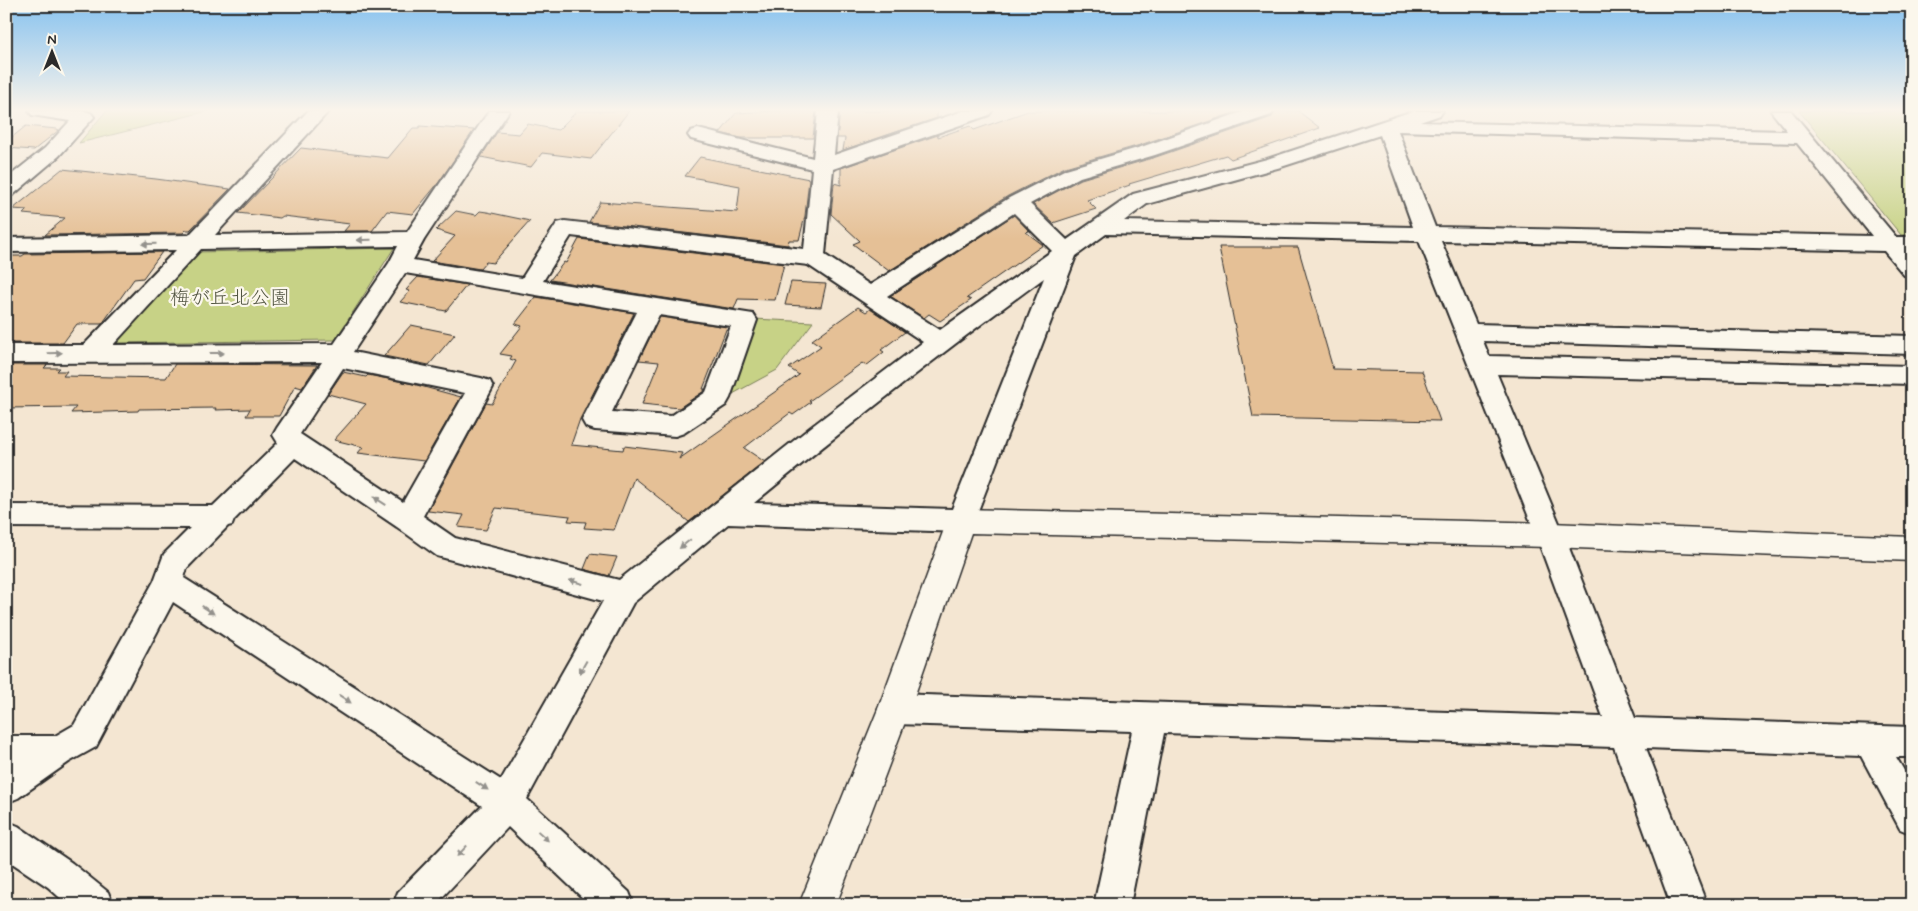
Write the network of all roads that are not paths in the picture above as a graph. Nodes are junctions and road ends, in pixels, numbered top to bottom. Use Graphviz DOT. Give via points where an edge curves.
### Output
graph roads {
  1 [pos="50,154"];
  2 [pos="278,154"];
  3 [pos="470,154"];
  4 [pos="773,154"];
  5 [pos="824,154"];
  6 [pos="859,154"];
  7 [pos="1139,154"];
  8 [pos="1304,154"];
  9 [pos="1398,154"];
  10 [pos="1816,154"];
  11 [pos="823,166"];
  12 [pos="10,183"];
  13 [pos="1016,203"];
  14 [pos="1101,227"];
  15 [pos="1427,234"];
  16 [pos="413,239"];
  17 [pos="1890,243"];
  18 [pos="194,244"];
  19 [pos="1912,244"];
  20 [pos="6,245"];
  21 [pos="1066,252"];
  22 [pos="814,258"];
  23 [pos="399,265"];
  24 [pos="1912,270"];
  25 [pos="528,287"];
  26 [pos="871,295"];
  27 [pos="652,306"];
  28 [pos="1467,332"];
  29 [pos="940,342"];
  30 [pos="1912,345"];
  31 [pos="92,352"];
  32 [pos="6,354"];
  33 [pos="339,356"];
  34 [pos="1480,365"];
  35 [pos="1912,375"];
  36 [pos="293,444"];
  37 [pos="723,514"];
  38 [pos="6,516"];
  39 [pos="222,517"];
  40 [pos="407,519"];
  41 [pos="961,521"];
  42 [pos="1550,535"];
  43 [pos="1912,549"];
  44 [pos="168,583"];
  45 [pos="623,594"];
  46 [pos="894,709"];
  47 [pos="1150,717"];
  48 [pos="1625,733"];
  49 [pos="1870,741"];
  50 [pos="1912,742"];
  51 [pos="6,751"];
  52 [pos="58,751"];
  53 [pos="6,787"];
  54 [pos="507,803"];
  55 [pos="1912,817"];
  56 [pos="6,838"];
  57 [pos="95,905"];
  58 [pos="411,905"];
  59 [pos="616,905"];
  60 [pos="817,905"];
  61 [pos="1112,905"];
  62 [pos="1690,905"];
  1 -- 12 [label="street"];
  2 -- 18 [label="street"];
  3 -- 16 [label="street"];
  4 -- 11 [label="street"];
  5 -- 11 [label="street"];
  6 -- 11 [label="street"];
  7 -- 13 [label="street" via="1073,173"];
  8 -- 14 [label="street" via="1140,199"];
  9 -- 15 [label="street"];
  10 -- 17 [label="street"];
  11 -- 22 [label="street"];
  13 -- 21 [label="street"];
  13 -- 26 [label="street"];
  14 -- 15 [label="street"];
  14 -- 21 [label="street"];
  15 -- 17 [label="street"];
  15 -- 28 [label="street"];
  16 -- 18 [label="street, one-way"];
  16 -- 23 [label="street"];
  17 -- 19 [label="street"];
  17 -- 24 [label="street"];
  18 -- 20 [label="street, one-way"];
  18 -- 31 [label="street"];
  21 -- 29 [label="street"];
  21 -- 41 [label="street"];
  22 -- 25 [label="street" via="565,228"];
  22 -- 26 [label="street"];
  23 -- 25 [label="street"];
  23 -- 33 [label="street"];
  25 -- 27 [label="street"];
  26 -- 29 [label="street"];
  27 -- 27 [label="street" via="745,320 717,398 676,426 595,420"];
  28 -- 30 [label="street"];
  28 -- 34 [label="street"];
  29 -- 37 [label="street"];
  32 -- 31 [label="street, one-way"];
  31 -- 33 [label="street, one-way"];
  33 -- 36 [label="street" via="286,435"];
  33 -- 40 [label="street" via="481,387"];
  34 -- 35 [label="street"];
  34 -- 42 [label="street"];
  36 -- 39 [label="street"];
  40 -- 36 [label="street, one-way"];
  37 -- 41 [label="street"];
  37 -- 45 [label="street, one-way"];
  38 -- 39 [label="street"];
  39 -- 44 [label="street" via="174,562"];
  45 -- 40 [label="street, one-way" via="447,548"];
  41 -- 42 [label="street"];
  41 -- 46 [label="street"];
  42 -- 43 [label="street"];
  42 -- 48 [label="street"];
  44 -- 52 [label="street" via="85,736"];
  44 -- 54 [label="street, one-way"];
  45 -- 54 [label="street, one-way"];
  46 -- 47 [label="street"];
  46 -- 60 [label="street"];
  47 -- 48 [label="street"];
  47 -- 61 [label="street"];
  48 -- 49 [label="street"];
  48 -- 62 [label="street"];
  49 -- 50 [label="street"];
  49 -- 55 [label="street"];
  51 -- 52 [label="street"];
  52 -- 53 [label="street"];
  54 -- 58 [label="street, one-way"];
  54 -- 59 [label="street, one-way"];
  56 -- 57 [label="street" via="60,875"];
}
